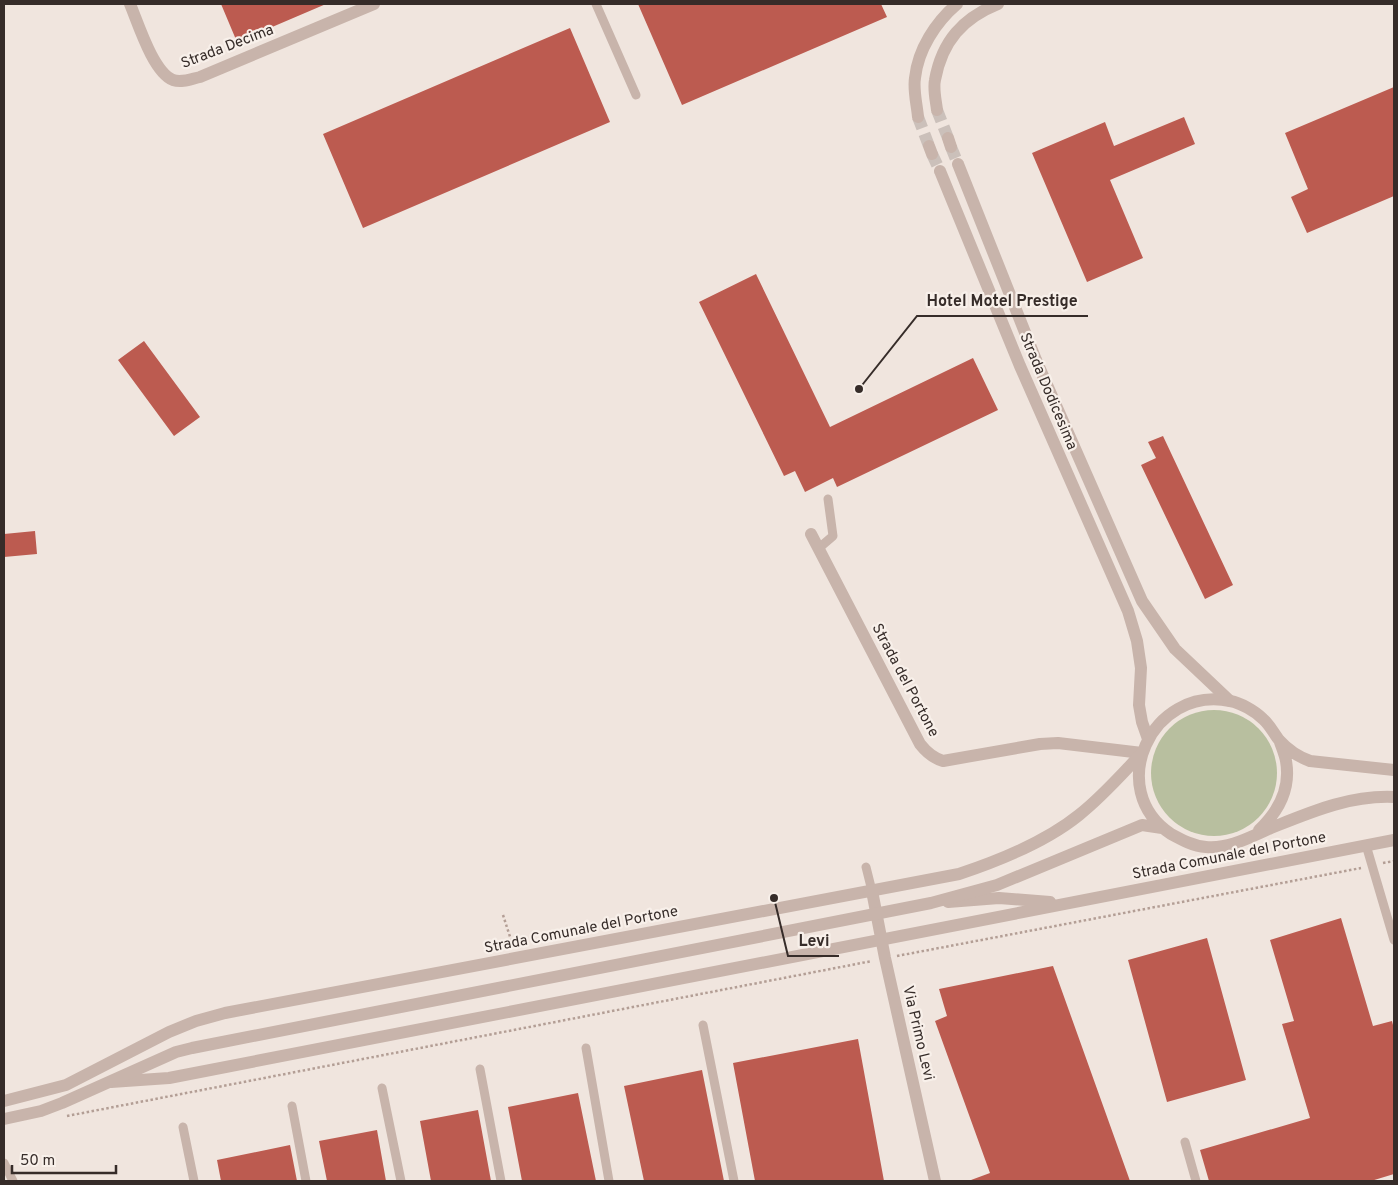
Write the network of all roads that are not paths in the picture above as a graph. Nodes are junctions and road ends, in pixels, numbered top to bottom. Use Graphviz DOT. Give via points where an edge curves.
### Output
graph roads {
  1 [pos="130,4"];
  2 [pos="374,4"];
  3 [pos="596,4"];
  4 [pos="957,4"];
  5 [pos="998,4"];
  6 [pos="636,95"];
  7 [pos="937,110"];
  8 [pos="918,117"];
  9 [pos="958,164"];
  10 [pos="940,171"];
  11 [pos="1088,479"];
  12 [pos="1072,485"];
  13 [pos="828,499"];
  14 [pos="811,534"];
  15 [pos="819,548"];
  16 [pos="1230,701"];
  17 [pos="1148,739"];
  18 [pos="1280,741"];
  19 [pos="1142,753"];
  20 [pos="1394,770"];
  21 [pos="1394,797"];
  22 [pos="1162,828"];
  23 [pos="1254,835"];
  24 [pos="1394,840"];
  25 [pos="1366,845"];
  26 [pos="866,867"];
  27 [pos="872,891"];
  28 [pos="930,903"];
  29 [pos="1069,903"];
  30 [pos="876,913"];
  31 [pos="881,939"];
  32 [pos="1394,940"];
  33 [pos="703,1025"];
  34 [pos="586,1048"];
  35 [pos="480,1069"];
  36 [pos="108,1082"];
  37 [pos="382,1088"];
  38 [pos="4,1101"];
  39 [pos="292,1106"];
  40 [pos="4,1120"];
  41 [pos="183,1127"];
  42 [pos="1185,1142"];
  43 [pos="4,1163"];
  44 [pos="13,1181"];
  45 [pos="194,1181"];
  46 [pos="306,1181"];
  47 [pos="401,1181"];
  48 [pos="502,1181"];
  49 [pos="609,1181"];
  50 [pos="734,1181"];
  51 [pos="935,1181"];
  52 [pos="1196,1181"];
  1 -- 2 [label="street, Strada Decima" via="159,67 173,80 183,81 200,77"];
  3 -- 6 [label="lane"];
  4 -- 8 [label="street" via="924,45 915,78"];
  5 -- 7 [label="street" via="969,19 954,34 943,54 935,81"];
  9 -- 11 [label="street, Strada Dodicesima" via="1036,360"];
  10 -- 12 [label="street, Strada Dodicesima"];
  11 -- 12 [label="street"];
  11 -- 16 [label="street, Strada Dodicesima" via="1142,601 1175,650"];
  12 -- 17 [label="street, Strada Dodicesima" via="1128,611 1137,642 1141,668 1139,705"];
  13 -- 15 [label="lane" via="834,536"];
  14 -- 15 [label="street, Strada del Portone"];
  15 -- 19 [label="street, Strada del Portone" via="920,744 935,759 943,761 1058,743"];
  16 -- 17 [label="street, Strada Comunale del Portone" via="1209,699 1189,703 1161,721"];
  16 -- 18 [label="street, Strada Comunale del Portone" via="1264,719"];
  17 -- 19 [label="street, Strada Comunale del Portone"];
  18 -- 20 [label="street, Strada Comunale del Portone" via="1310,761"];
  18 -- 23 [label="street, Strada Comunale del Portone" via="1286,762 1286,784 1280,805"];
  19 -- 22 [label="street, Strada Comunale del Portone" via="1139,773 1142,795"];
  19 -- 27 [label="street, Strada Comunale del Portone" via="1084,812 1046,837 959,874"];
  21 -- 23 [label="street, Strada Comunale del Portone" via="1343,801"];
  22 -- 23 [label="street, Strada Comunale del Portone" via="1185,842 1206,847 1228,846"];
  22 -- 28 [label="street, Strada Comunale del Portone" via="1142,825 997,885"];
  24 -- 25 [label="street, Strada Comunale del Portone"];
  25 -- 29 [label="street, Strada Comunale del Portone"];
  25 -- 32 [label="lane"];
  26 -- 27 [label="lane"];
  27 -- 30 [label="street, Via Primo Levi"];
  27 -- 38 [label="street, Strada Comunale del Portone" via="225,1013 169,1032 66,1085"];
  28 -- 29 [label="street, Strada Comunale del Portone" via="998,898"];
  28 -- 30 [label="street, Strada Comunale del Portone"];
  29 -- 31 [label="street, Strada Comunale del Portone"];
  30 -- 31 [label="street, Via Primo Levi"];
  30 -- 36 [label="street, Strada Comunale del Portone" via="192,1048"];
  31 -- 36 [label="street, Strada Comunale del Portone" via="169,1078"];
  31 -- 51 [label="street, Via Primo Levi"];
  33 -- 50 [label="lane"];
  34 -- 49 [label="lane"];
  35 -- 48 [label="lane"];
  36 -- 40 [label="street, Strada Comunale del Portone" via="48,1108"];
  37 -- 47 [label="lane"];
  39 -- 46 [label="lane"];
  41 -- 45 [label="lane"];
  42 -- 52 [label="lane"];
  43 -- 44 [label="lane"];
}
